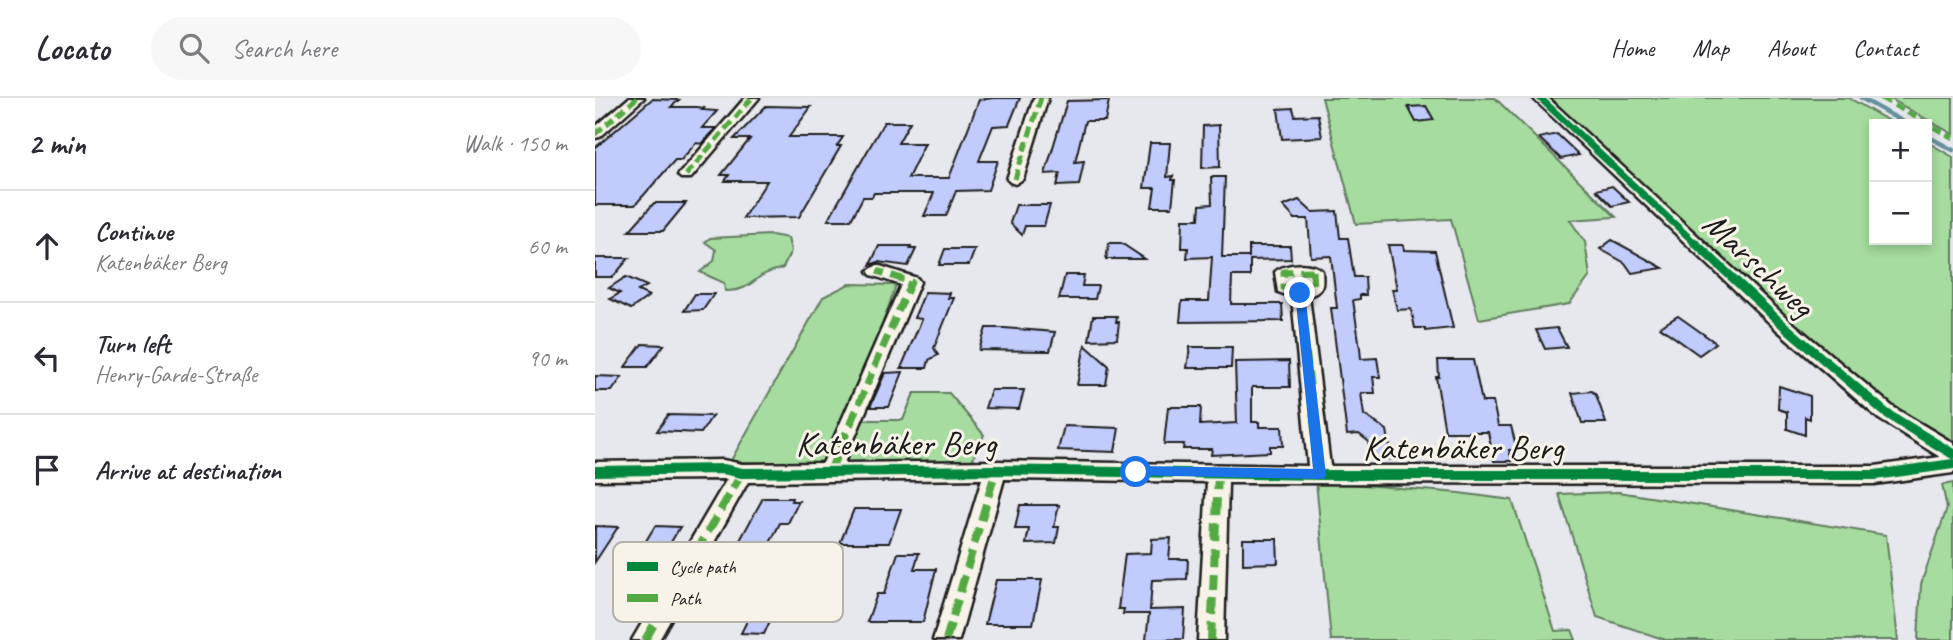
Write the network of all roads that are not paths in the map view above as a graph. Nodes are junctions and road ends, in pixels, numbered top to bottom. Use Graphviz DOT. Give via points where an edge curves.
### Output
graph roads {
  1 [pos="637,98"];
  2 [pos="752,98"];
  3 [pos="1041,98"];
  4 [pos="1539,98"];
  5 [pos="595,134"];
  6 [pos="686,175"];
  7 [pos="1015,179"];
  8 [pos="877,271"];
  9 [pos="1300,293"];
  10 [pos="1953,454"];
  11 [pos="1953,464"];
  12 [pos="996,470"];
  13 [pos="595,471"];
  14 [pos="830,471"];
  15 [pos="742,473"];
  16 [pos="1218,473"];
  17 [pos="1319,475"];
  18 [pos="702,542"];
  19 [pos="655,622"];
  20 [pos="645,640"];
  21 [pos="946,640"];
  22 [pos="1211,640"];
  1 -- 5 [label="street"];
  2 -- 6 [label="street"];
  3 -- 7 [label="street"];
  4 -- 10 [label="street, Marschweg" via="1782,324 1886,413"];
  8 -- 14 [label="street" via="911,282"];
  9 -- 17 [label="street"];
  11 -- 17 [label="street, Katenbäker Berg" via="1875,475"];
  12 -- 14 [label="street, Katenbäker Berg"];
  12 -- 16 [label="street, Katenbäker Berg"];
  12 -- 21 [label="street"];
  13 -- 15 [label="street, Katenbäker Berg" via="723,469"];
  14 -- 15 [label="street, Katenbäker Berg"];
  15 -- 18 [label="street"];
  16 -- 17 [label="street, Katenbäker Berg"];
  16 -- 22 [label="street"];
  19 -- 20 [label="street"];
}
